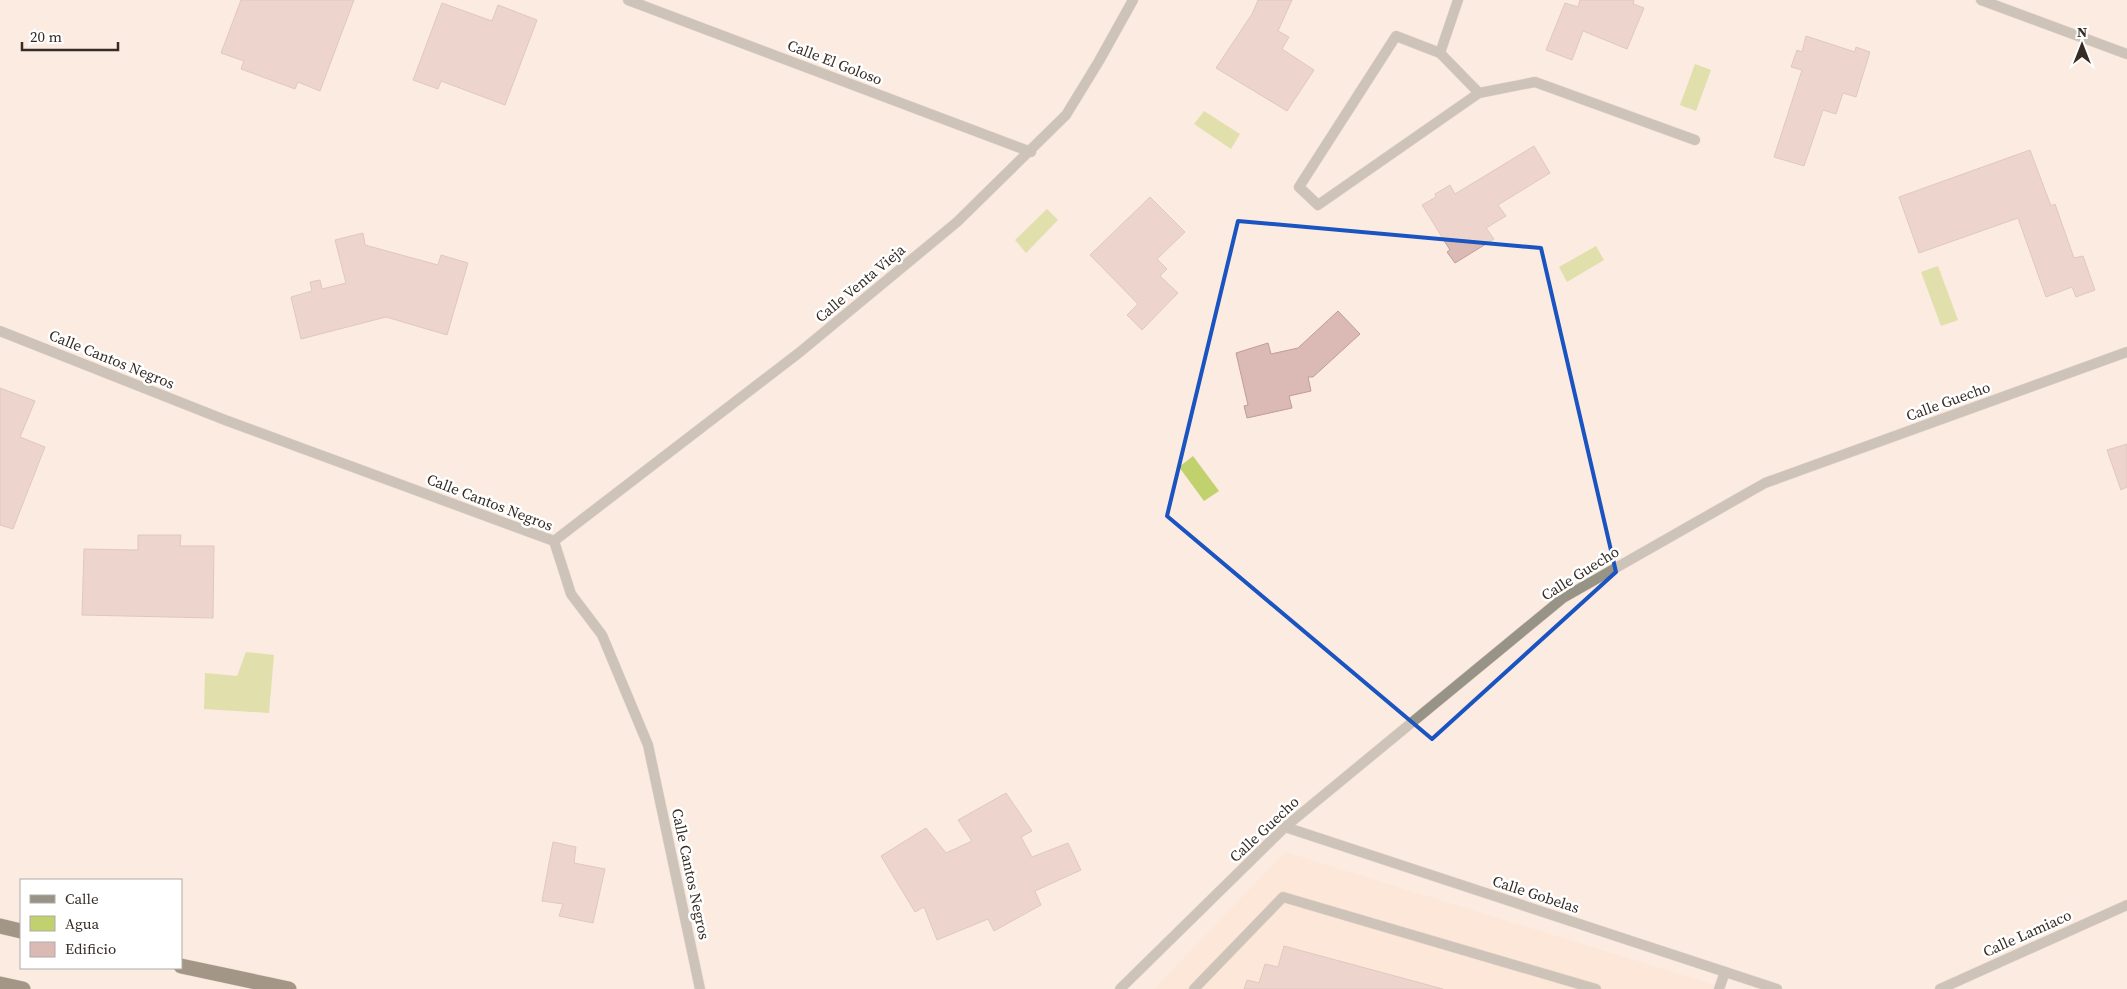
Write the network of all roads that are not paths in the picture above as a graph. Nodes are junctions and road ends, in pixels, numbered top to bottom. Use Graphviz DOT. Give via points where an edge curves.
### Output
graph roads {
  1 [pos="628,0"];
  2 [pos="1133,0"];
  3 [pos="1458,0"];
  4 [pos="1981,0"];
  5 [pos="1440,53"];
  6 [pos="2127,54"];
  7 [pos="1479,93"];
  8 [pos="1695,140"];
  9 [pos="1031,152"];
  10 [pos="0,331"];
  11 [pos="2127,352"];
  12 [pos="554,541"];
  13 [pos="1285,827"];
  14 [pos="2127,905"];
  15 [pos="0,926"];
  16 [pos="20,931"];
  17 [pos="182,966"];
  18 [pos="1725,972"];
  19 [pos="0,984"];
  20 [pos="23,989"];
  21 [pos="289,989"];
  22 [pos="700,989"];
  23 [pos="1120,989"];
  24 [pos="1194,989"];
  25 [pos="1596,989"];
  26 [pos="1719,989"];
  27 [pos="1777,989"];
  28 [pos="1940,989"];
  1 -- 9 [label="street, Calle El Goloso"];
  2 -- 9 [label="street, Calle Venta Vieja" via="1066,115"];
  3 -- 5 [label="street"];
  4 -- 6 [label="street"];
  5 -- 7 [label="street"];
  5 -- 7 [label="street" via="1396,36 1299,187 1318,205"];
  7 -- 8 [label="street" via="1535,82"];
  9 -- 12 [label="street, Calle Venta Vieja" via="957,222 800,352"];
  10 -- 12 [label="street, Calle Cantos Negros" via="225,420"];
  11 -- 13 [label="street, Calle Guecho" via="1765,483 1562,598"];
  12 -- 22 [label="street, Calle Cantos Negros" via="571,594 602,635 648,745"];
  13 -- 18 [label="street, Calle Gobelas"];
  13 -- 23 [label="street, Calle Guecho"];
  14 -- 28 [label="street, Calle Lamiaco"];
  15 -- 16 [label="highway"];
  17 -- 21 [label="highway"];
  18 -- 26 [label="street"];
  18 -- 27 [label="street, Calle Gobelas"];
  19 -- 20 [label="highway"];
  24 -- 25 [label="street" via="1283,897"];
}
